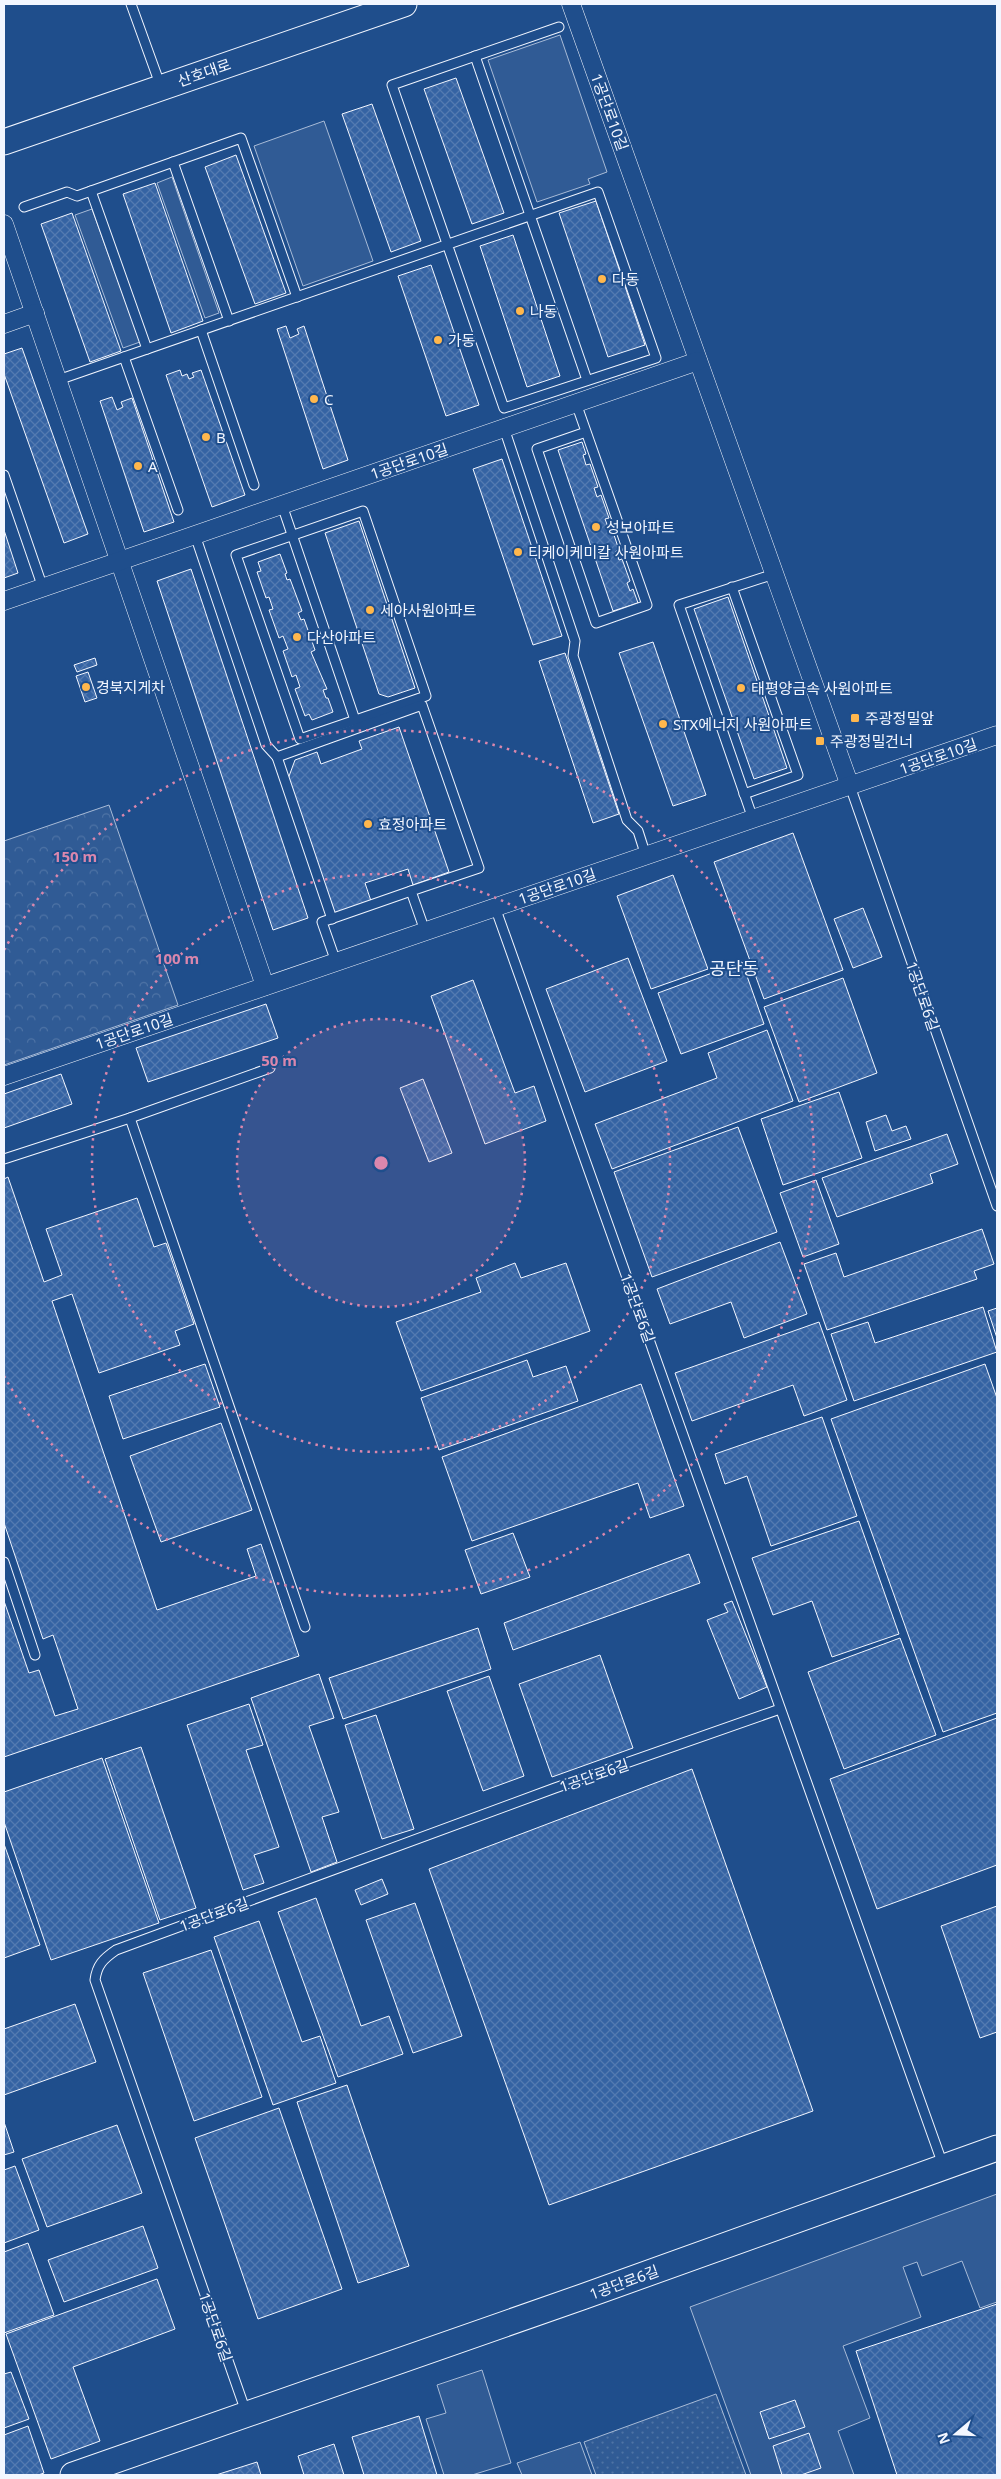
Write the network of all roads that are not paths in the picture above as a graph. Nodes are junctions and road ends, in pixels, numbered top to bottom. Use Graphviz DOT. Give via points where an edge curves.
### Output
graph roads {
  1 [pos="131,4"];
  2 [pos="362,4"];
  3 [pos="404,4"];
  4 [pos="571,4"];
  5 [pos="559,27"];
  6 [pos="475,56"];
  7 [pos="159,81"];
  8 [pos="4,128"];
  9 [pos="4,142"];
  10 [pos="173,162"];
  11 [pos="91,191"];
  12 [pos="24,207"];
  13 [pos="531,215"];
  14 [pos="4,224"];
  15 [pos="448,245"];
  16 [pos="297,297"];
  17 [pos="35,313"];
  18 [pos="229,321"];
  19 [pos="4,324"];
  20 [pos="201,330"];
  21 [pos="147,349"];
  22 [pos="124,357"];
  23 [pos="698,361"];
  24 [pos="58,380"];
  25 [pos="587,380"];
  26 [pos="576,403"];
  27 [pos="504,428"];
  28 [pos="586,432"];
  29 [pos="4,475"];
  30 [pos="254,485"];
  31 [pos="282,505"];
  32 [pos="178,510"];
  33 [pos="195,535"];
  34 [pos="292,536"];
  35 [pos="120,561"];
  36 [pos="774,574"];
  37 [pos="732,587"];
  38 [pos="43,588"];
  39 [pos="4,601"];
  40 [pos="356,720"];
  41 [pos="997,735"];
  42 [pos="277,757"];
  43 [pos="850,786"];
  44 [pos="744,794"];
  45 [pos="753,819"];
  46 [pos="646,856"];
  47 [pos="412,891"];
  48 [pos="496,907"];
  49 [pos="332,919"];
  50 [pos="426,931"];
  51 [pos="336,962"];
  52 [pos="265,986"];
  53 [pos="270,1068"];
  54 [pos="4,1076"];
  55 [pos="130,1118"];
  56 [pos="4,1159"];
  57 [pos="997,1206"];
  58 [pos="4,1562"];
  59 [pos="305,1627"];
  60 [pos="36,1655"];
  61 [pos="780,1709"];
  62 [pos="997,2148"];
  63 [pos="944,2167"];
  64 [pos="246,2414"];
  65 [pos="74,2475"];
  1 -- 7 [label="lane"];
  2 -- 7 [label="street, 산호대로"];
  3 -- 7 [label="street, 산호대로"];
  4 -- 23 [label="street, 1공단로10길"];
  5 -- 6 [label="lane"];
  6 -- 13 [label="lane"];
  6 -- 15 [label="lane" via="392,85"];
  7 -- 8 [label="street, 산호대로"];
  7 -- 9 [label="street, 산호대로"];
  10 -- 11 [label="lane"];
  10 -- 16 [label="lane" via="242,138"];
  10 -- 18 [label="lane"];
  11 -- 12 [label="lane" via="77,196 66,192"];
  11 -- 21 [label="lane"];
  13 -- 15 [label="lane"];
  13 -- 25 [label="lane"];
  13 -- 25 [label="lane" via="598,192 656,358"];
  14 -- 17 [label="street"];
  15 -- 16 [label="lane"];
  15 -- 25 [label="lane" via="504,408"];
  16 -- 18 [label="lane"];
  17 -- 19 [label="street"];
  17 -- 24 [label="street"];
  18 -- 20 [label="lane"];
  20 -- 21 [label="lane"];
  20 -- 30 [label="lane"];
  21 -- 22 [label="lane"];
  22 -- 24 [label="lane"];
  22 -- 32 [label="lane"];
  23 -- 26 [label="street, 1공단로10길"];
  23 -- 36 [label="street, 1공단로10길"];
  24 -- 35 [label="street"];
  26 -- 27 [label="street, 1공단로10길"];
  26 -- 28 [label="lane"];
  27 -- 31 [label="street, 1공단로10길"];
  27 -- 46 [label="lane" via="575,641 573,656 627,820 638,831"];
  28 -- 28 [label="lane" via="537,449 596,623 647,605"];
  29 -- 38 [label="lane"];
  31 -- 33 [label="street, 1공단로10길"];
  31 -- 34 [label="lane"];
  33 -- 35 [label="street, 1공단로10길"];
  33 -- 42 [label="lane" via="266,745"];
  34 -- 40 [label="lane"];
  34 -- 40 [label="lane" via="236,555 300,739"];
  34 -- 40 [label="lane" via="362,511 426,696"];
  35 -- 38 [label="street, 1공단로10길"];
  35 -- 52 [label="street"];
  36 -- 37 [label="lane"];
  36 -- 43 [label="street, 1공단로10길"];
  37 -- 44 [label="lane" via="679,605"];
  37 -- 44 [label="lane" via="798,775"];
  38 -- 39 [label="street, 1공단로10길"];
  41 -- 43 [label="street, 1공단로10길"];
  42 -- 47 [label="lane" via="422,705 479,868"];
  42 -- 49 [label="lane"];
  43 -- 45 [label="street, 1공단로10길"];
  43 -- 57 [label="lane, 1공단로6길"];
  44 -- 45 [label="lane"];
  45 -- 46 [label="street, 1공단로10길"];
  46 -- 48 [label="street, 1공단로10길"];
  47 -- 49 [label="lane"];
  47 -- 50 [label="lane"];
  48 -- 50 [label="street, 1공단로10길"];
  48 -- 61 [label="lane, 1공단로6길"];
  49 -- 51 [label="lane" via="322,922"];
  50 -- 51 [label="street, 1공단로10길"];
  51 -- 52 [label="street, 1공단로10길"];
  52 -- 54 [label="street, 1공단로10길"];
  53 -- 55 [label="lane"];
  55 -- 56 [label="lane"];
  55 -- 59 [label="lane"];
  58 -- 60 [label="lane"];
  61 -- 63 [label="lane, 1공단로6길"];
  61 -- 64 [label="lane, 1공단로6길" via="554,1788 125,1947 104,1958 97,1968 95,1980"];
  62 -- 63 [label="street, 1공단로6길"];
  63 -- 64 [label="street, 1공단로6길"];
  64 -- 65 [label="street, 1공단로6길"];
}
